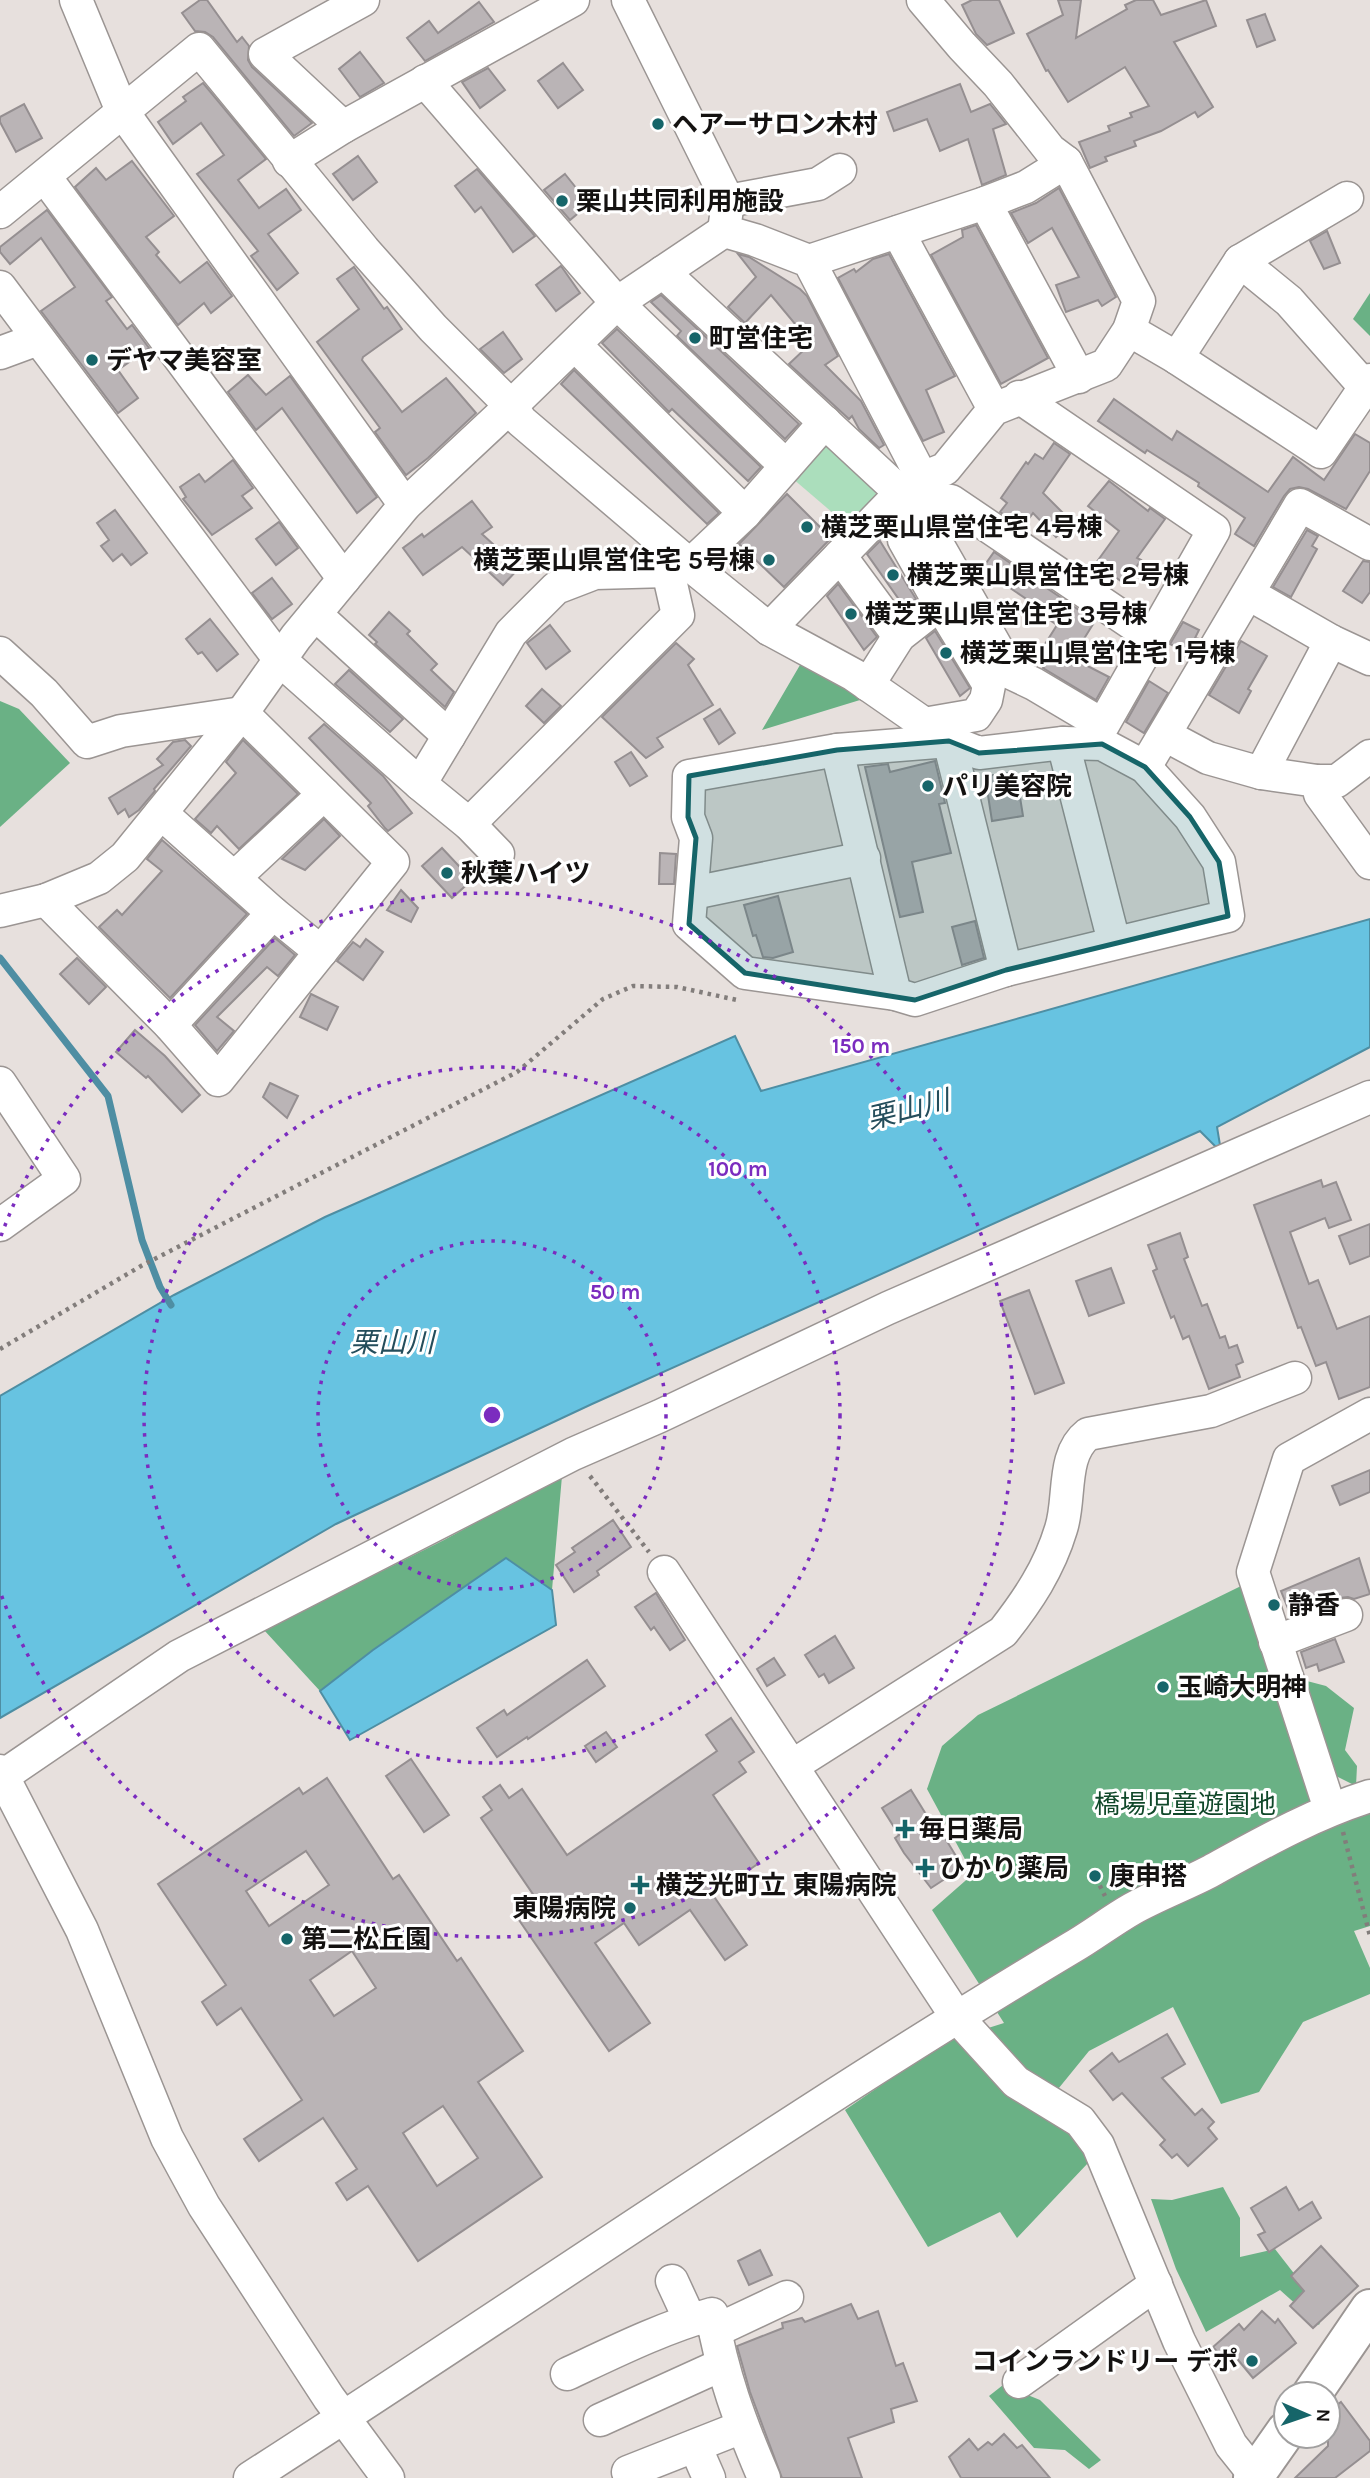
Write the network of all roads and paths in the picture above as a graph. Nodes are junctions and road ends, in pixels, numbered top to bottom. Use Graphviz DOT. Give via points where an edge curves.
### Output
graph roads {
  1 [pos="76,0"];
  2 [pos="363,0"];
  3 [pos="573,0"];
  4 [pos="628,0"];
  5 [pos="923,0"];
  6 [pos="425,81"];
  7 [pos="122,111"];
  8 [pos="343,127"];
  9 [pos="289,161"];
  10 [pos="1066,162"];
  11 [pos="839,170"];
  12 [pos="45,177"];
  13 [pos="1347,198"];
  14 [pos="985,204"];
  15 [pos="0,212"];
  16 [pos="726,216"];
  17 [pos="898,232"];
  18 [pos="809,261"];
  19 [pos="1241,261"];
  20 [pos="663,272"];
  21 [pos="0,287"];
  22 [pos="617,303"];
  23 [pos="1129,330"];
  24 [pos="38,339"];
  25 [pos="575,345"];
  26 [pos="0,353"];
  27 [pos="1177,358"];
  28 [pos="1079,377"];
  29 [pos="1367,383"];
  30 [pos="1006,403"];
  31 [pos="511,406"];
  32 [pos="825,422"];
  33 [pos="786,466"];
  34 [pos="913,494"];
  35 [pos="405,505"];
  36 [pos="745,513"];
  37 [pos="1370,544"];
  38 [pos="840,556"];
  39 [pos="679,568"];
  40 [pos="344,579"];
  41 [pos="1249,594"];
  42 [pos="940,604"];
  43 [pos="315,614"];
  44 [pos="769,629"];
  45 [pos="899,636"];
  46 [pos="1152,637"];
  47 [pos="1331,641"];
  48 [pos="0,653"];
  49 [pos="1370,659"];
  50 [pos="281,660"];
  51 [pos="868,684"];
  52 [pos="1034,684"];
  53 [pos="242,713"];
  54 [pos="936,732"];
  55 [pos="1165,735"];
  56 [pos="449,736"];
  57 [pos="1063,743"];
  58 [pos="837,750"];
  59 [pos="1370,756"];
  60 [pos="1145,767"];
  61 [pos="1261,773"];
  62 [pos="1317,780"];
  63 [pos="420,784"];
  64 [pos="324,794"];
  65 [pos="161,813"];
  66 [pos="469,824"];
  67 [pos="498,854"];
  68 [pos="864,858"];
  69 [pos="1370,863"];
  70 [pos="234,878"];
  71 [pos="693,893"];
  72 [pos="46,900"];
  73 [pos="0,911"];
  74 [pos="273,913"];
  75 [pos="1114,942"];
  76 [pos="321,952"];
  77 [pos="1006,970"];
  78 [pos="895,995"];
  79 [pos="750,1002"];
  80 [pos="170,1025"];
  81 [pos="0,1083"];
  82 [pos="1370,1097"];
  83 [pos="0,1224"];
  84 [pos="0,1349"];
  85 [pos="1295,1378"];
  86 [pos="1370,1414"];
  87 [pos="573,1454"];
  88 [pos="664,1572"];
  89 [pos="1346,1615"];
  90 [pos="1275,1642"];
  91 [pos="792,1766"];
  92 [pos="1,1775"];
  93 [pos="1370,1796"];
  94 [pos="1330,1809"];
  95 [pos="1370,1936"];
  96 [pos="956,2016"];
  97 [pos="672,2281"];
  98 [pos="1156,2284"];
  99 [pos="787,2297"];
  100 [pos="1370,2309"];
  101 [pos="703,2325"];
  102 [pos="721,2365"];
  103 [pos="567,2374"];
  104 [pos="1322,2380"];
  105 [pos="1018,2382"];
  106 [pos="343,2418"];
  107 [pos="600,2420"];
  108 [pos="742,2427"];
  109 [pos="695,2446"];
  110 [pos="1273,2450"];
  111 [pos="628,2472"];
  112 [pos="1254,2477"];
  113 [pos="250,2478"];
  114 [pos="387,2478"];
  115 [pos="709,2478"];
  116 [pos="764,2478"];
  1 -- 7 [label="street"];
  2 -- 8 [label="street" via="265,54"];
  3 -- 6 [label="street"];
  4 -- 16 [label="street"];
  5 -- 10 [label="street" via="1050,150"];
  6 -- 8 [label="street"];
  6 -- 22 [label="street"];
  7 -- 9 [label="street" via="199,49"];
  7 -- 12 [label="street"];
  7 -- 35 [label="street"];
  8 -- 9 [label="street"];
  9 -- 31 [label="street" via="433,328"];
  10 -- 14 [label="street" via="1026,187"];
  10 -- 23 [label="street" via="1139,300"];
  11 -- 16 [label="street" via="818,184"];
  12 -- 15 [label="street"];
  12 -- 40 [label="street"];
  13 -- 19 [label="street"];
  14 -- 17 [label="street"];
  14 -- 28 [label="street"];
  16 -- 18 [label="street" via="755,240"];
  16 -- 20 [label="street"];
  17 -- 18 [label="street"];
  17 -- 30 [label="street"];
  18 -- 34 [label="street"];
  19 -- 27 [label="street"];
  19 -- 29 [label="street" via="1289,301"];
  20 -- 22 [label="street"];
  20 -- 32 [label="street"];
  21 -- 24 [label="street"];
  22 -- 25 [label="street"];
  22 -- 33 [label="street"];
  23 -- 27 [label="street"];
  23 -- 28 [label="street" via="1106,365"];
  24 -- 26 [label="street"];
  24 -- 50 [label="street"];
  25 -- 31 [label="street"];
  25 -- 36 [label="street"];
  27 -- 29 [label="street" via="1321,452"];
  28 -- 30 [label="street"];
  30 -- 34 [label="street"];
  30 -- 46 [label="street" via="1214,530"];
  31 -- 35 [label="street"];
  31 -- 39 [label="street" via="521,421"];
  32 -- 33 [label="street"];
  32 -- 34 [label="street"];
  33 -- 36 [label="street"];
  34 -- 38 [label="street"];
  34 -- 42 [label="street" via="904,540"];
  34 -- 46 [label="street" via="951,501"];
  34 -- 52 [label="street" via="1011,673"];
  35 -- 40 [label="street"];
  36 -- 39 [label="street"];
  37 -- 41 [label="street" via="1300,505"];
  38 -- 44 [label="street"];
  38 -- 45 [label="street"];
  39 -- 44 [label="street"];
  39 -- 56 [label="street" via="595,573 555,588 511,633"];
  39 -- 66 [label="street" via="678,615"];
  40 -- 43 [label="street"];
  41 -- 47 [label="street"];
  41 -- 55 [label="street"];
  42 -- 45 [label="street"];
  42 -- 54 [label="street" via="989,685 976,715"];
  43 -- 50 [label="street"];
  43 -- 56 [label="street"];
  44 -- 51 [label="street"];
  45 -- 51 [label="street"];
  46 -- 52 [label="street" via="1103,726"];
  47 -- 49 [label="street"];
  47 -- 61 [label="street"];
  48 -- 53 [label="street" via="44,693 87,742 121,732"];
  50 -- 53 [label="street"];
  50 -- 63 [label="street"];
  51 -- 54 [label="street"];
  52 -- 54 [label="street" via="972,730"];
  53 -- 64 [label="street"];
  53 -- 65 [label="street"];
  54 -- 57 [label="street" via="979,753"];
  54 -- 58 [label="street"];
  54 -- 77 [label="street"];
  55 -- 60 [label="street"];
  55 -- 61 [label="street" via="1208,758"];
  56 -- 63 [label="street"];
  57 -- 60 [label="street" via="1102,744"];
  57 -- 75 [label="street"];
  58 -- 68 [label="street"];
  58 -- 71 [label="street" via="690,776 688,817 696,838"];
  59 -- 62 [label="street" via="1337,781"];
  60 -- 75 [label="street" via="1190,817 1220,862 1228,916"];
  61 -- 62 [label="street"];
  62 -- 69 [label="street" via="1320,794"];
  63 -- 66 [label="street"];
  64 -- 70 [label="street"];
  64 -- 76 [label="street" via="393,862"];
  65 -- 70 [label="street"];
  65 -- 72 [label="street" via="125,857 99,877"];
  66 -- 67 [label="street"];
  68 -- 71 [label="street"];
  68 -- 78 [label="street"];
  70 -- 74 [label="street"];
  71 -- 78 [label="street" via="689,924 745,973"];
  72 -- 73 [label="street"];
  72 -- 80 [label="street"];
  74 -- 76 [label="street"];
  74 -- 80 [label="street"];
  75 -- 77 [label="street"];
  76 -- 80 [label="street" via="218,1080"];
  77 -- 78 [label="street" via="915,1000"];
  79 -- 84 [label="path" via="677,986 633,986 603,999 517,1072 141,1266"];
  81 -- 83 [label="street" via="64,1179"];
  82 -- 87 [label="street" via="888,1308"];
  85 -- 91 [label="street" via="1211,1411 1088,1434 1077,1443 1062,1527 1045,1571 1003,1632"];
  86 -- 90 [label="street" via="1289,1459 1253,1572"];
  87 -- 88 [label="path"];
  87 -- 92 [label="street" via="179,1656"];
  88 -- 91 [label="street"];
  89 -- 90 [label="street"];
  90 -- 94 [label="street"];
  91 -- 96 [label="street"];
  92 -- 106 [label="street" via="82,1930 167,2138 205,2206"];
  93 -- 94 [label="street"];
  94 -- 95 [label="path" via="1339,1815"];
  94 -- 96 [label="street" via="1133,1909"];
  96 -- 98 [label="street" via="1016,2082 1089,2131"];
  96 -- 106 [label="street"];
  97 -- 101 [label="street"];
  98 -- 105 [label="street"];
  98 -- 112 [label="street" via="1231,2445"];
  99 -- 101 [label="street"];
  100 -- 104 [label="main road"];
  101 -- 102 [label="street"];
  101 -- 103 [label="street" via="624,2347"];
  102 -- 107 [label="street"];
  102 -- 108 [label="street"];
  106 -- 113 [label="street"];
  106 -- 114 [label="street"];
  108 -- 109 [label="street"];
  108 -- 116 [label="street"];
  109 -- 111 [label="street"];
  109 -- 115 [label="street"];
  110 -- 112 [label="main road"];
}
